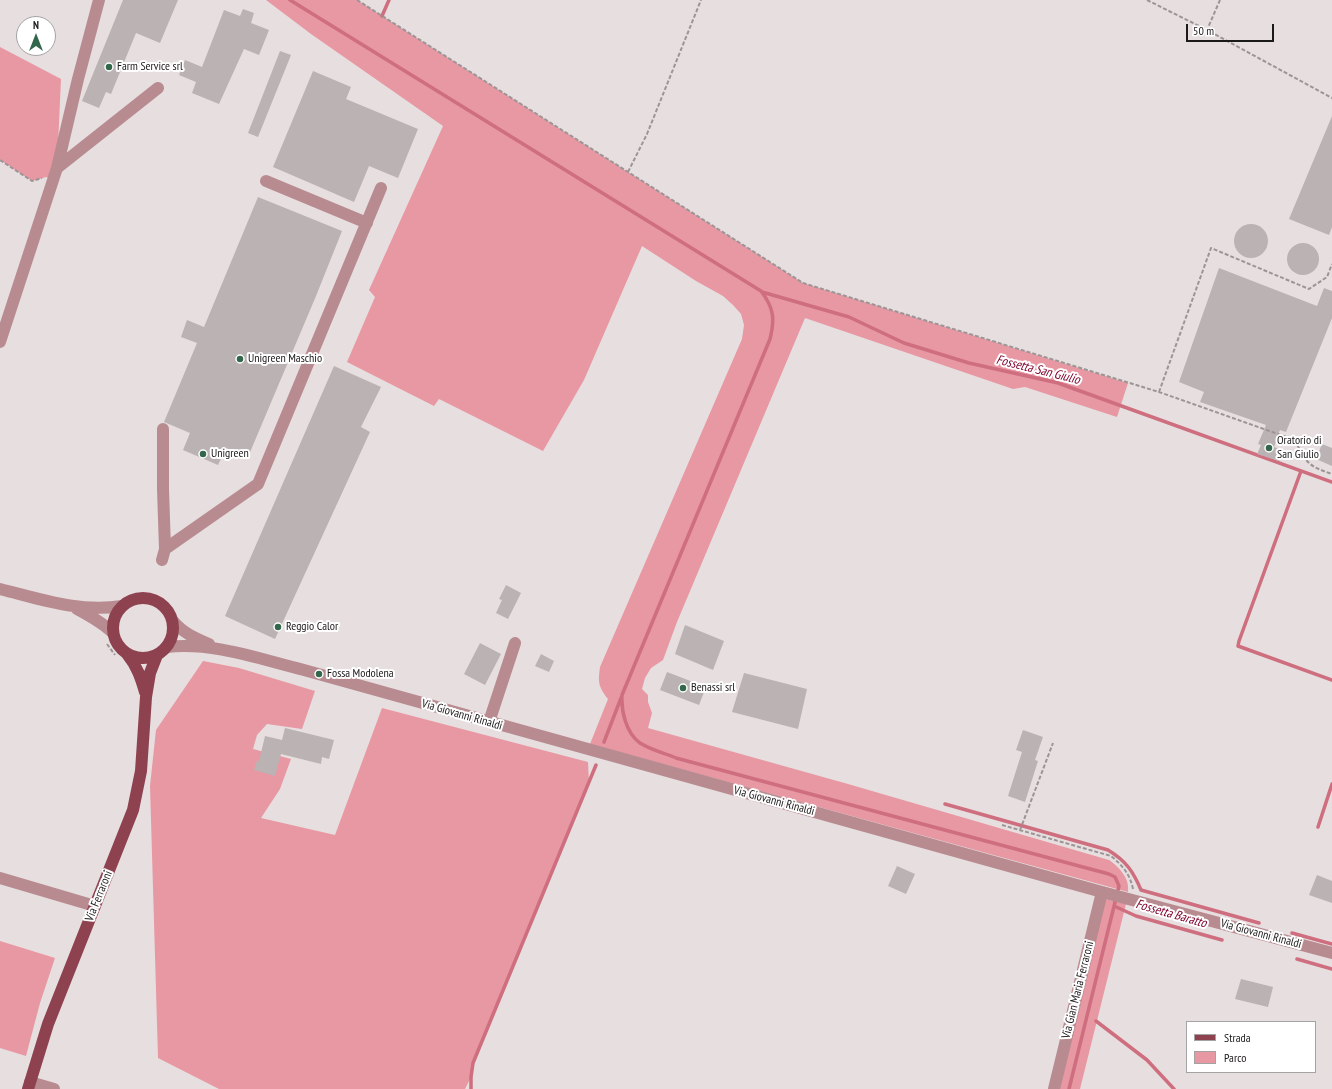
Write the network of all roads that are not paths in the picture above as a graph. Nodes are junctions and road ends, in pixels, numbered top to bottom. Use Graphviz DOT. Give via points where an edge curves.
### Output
graph roads {
  1 [pos="100,0"];
  2 [pos="158,88"];
  3 [pos="57,168"];
  4 [pos="266,181"];
  5 [pos="381,188"];
  6 [pos="366,223"];
  7 [pos="0,342"];
  8 [pos="163,429"];
  9 [pos="0,588"];
  10 [pos="71,606"];
  11 [pos="122,606"];
  12 [pos="173,621"];
  13 [pos="113,633"];
  14 [pos="515,643"];
  15 [pos="167,647"];
  16 [pos="217,648"];
  17 [pos="128,654"];
  18 [pos="157,655"];
  19 [pos="146,697"];
  20 [pos="488,722"];
  21 [pos="0,878"];
  22 [pos="1105,893"];
  23 [pos="95,906"];
  24 [pos="1332,953"];
  25 [pos="29,1085"];
  26 [pos="54,1089"];
  27 [pos="1054,1089"];
  1 -- 3 [label="street"];
  2 -- 3 [label="street"];
  3 -- 7 [label="street"];
  4 -- 6 [label="street"];
  5 -- 6 [label="street"];
  6 -- 8 [label="street" via="258,484 163,554"];
  9 -- 10 [label="street"];
  10 -- 11 [label="street" via="108,609"];
  10 -- 13 [label="street"];
  11 -- 12 [label="main road" via="133,599 151,598 168,610"];
  11 -- 13 [label="main road" via="116,613 112,626"];
  12 -- 15 [label="main road" via="174,628"];
  12 -- 16 [label="street, Via Giovanni Rinaldi" via="190,636"];
  13 -- 17 [label="main road" via="116,643"];
  14 -- 20 [label="street"];
  15 -- 16 [label="street, Via Giovanni Rinaldi" via="183,645"];
  15 -- 18 [label="main road"];
  16 -- 20 [label="street, Via Giovanni Rinaldi"];
  17 -- 18 [label="main road" via="141,659"];
  17 -- 19 [label="main road, Via Ferraroni" via="135,664"];
  18 -- 19 [label="main road, Via Ferraroni"];
  19 -- 23 [label="main road, Via Ferraroni" via="141,771 133,810"];
  20 -- 22 [label="street, Via Giovanni Rinaldi"];
  21 -- 23 [label="street"];
  22 -- 24 [label="street, Via Giovanni Rinaldi"];
  22 -- 27 [label="street, Via Gian Maria Ferraroni"];
  23 -- 25 [label="main road, Via Ferraroni" via="48,1024"];
  25 -- 26 [label="street"];
}
